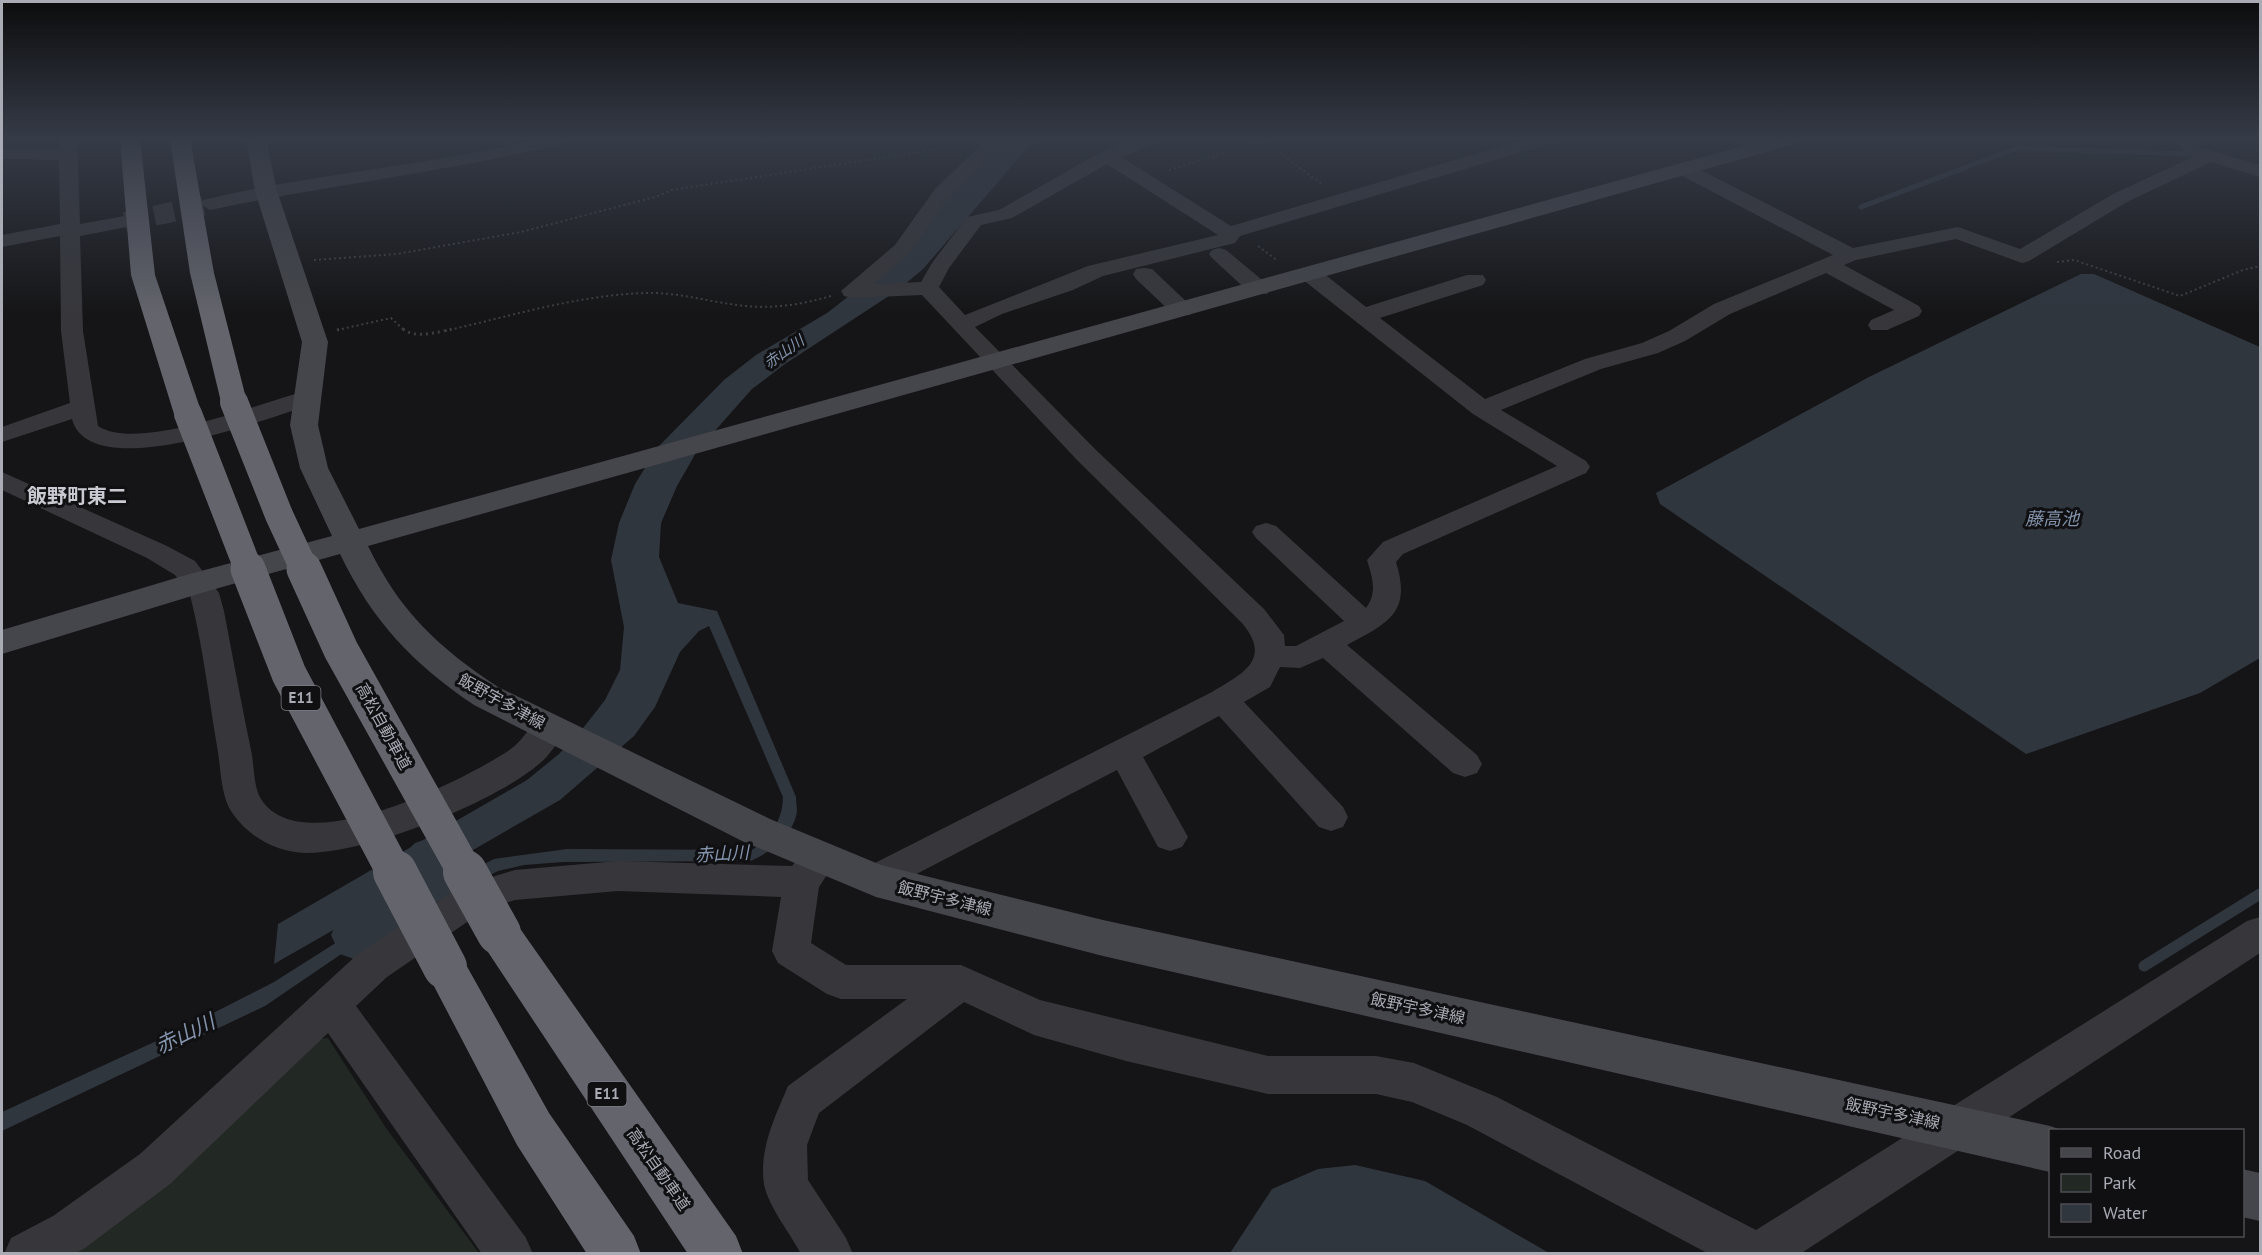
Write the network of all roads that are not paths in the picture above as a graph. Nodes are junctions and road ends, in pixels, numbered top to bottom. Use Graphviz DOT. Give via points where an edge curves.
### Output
graph roads {
  1 [pos="69,198"];
  2 [pos="136,198"];
  3 [pos="190,198"];
  4 [pos="238,198"];
  5 [pos="268,198"];
  6 [pos="939,198"];
  7 [pos="1034,198"];
  8 [pos="1177,198"];
  9 [pos="1347,198"];
  10 [pos="1583,198"];
  11 [pos="1739,198"];
  12 [pos="2121,198"];
  13 [pos="210,204"];
  14 [pos="125,222"];
  15 [pos="70,230"];
  16 [pos="1235,233"];
  17 [pos="2,241"];
  18 [pos="1219,254"];
  19 [pos="1850,255"];
  20 [pos="1828,265"];
  21 [pos="1144,274"];
  22 [pos="1305,276"];
  23 [pos="1475,280"];
  24 [pos="920,289"];
  25 [pos="1259,289"];
  26 [pos="1182,310"];
  27 [pos="1362,316"];
  28 [pos="961,325"];
  29 [pos="1879,326"];
  30 [pos="994,362"];
  31 [pos="307,398"];
  32 [pos="83,407"];
  33 [pos="1482,408"];
  34 [pos="2,435"];
  35 [pos="2,480"];
  36 [pos="1266,532"];
  37 [pos="348,541"];
  38 [pos="197,583"];
  39 [pos="1364,623"];
  40 [pos="2,642"];
  41 [pos="1325,643"];
  42 [pos="1270,656"];
  43 [pos="1223,700"];
  44 [pos="555,730"];
  45 [pos="1123,751"];
  46 [pos="1466,764"];
  47 [pos="1331,817"];
  48 [pos="1170,837"];
  49 [pos="811,870"];
  50 [pos="876,880"];
  51 [pos="2260,933"];
  52 [pos="961,982"];
  53 [pos="331,1004"];
  54 [pos="1956,1127"];
  55 [pos="2049,1149"];
  56 [pos="2244,1193"];
  57 [pos="2260,1197"];
  58 [pos="27,1254"];
  59 [pos="510,1254"];
  60 [pos="616,1254"];
  61 [pos="718,1254"];
  62 [pos="830,1254"];
  63 [pos="1758,1254"];
  1 -- 15 [label="street"];
  2 -- 60 [label="highway, E11, bridge" via="143,274 188,414 289,674 533,1129"];
  3 -- 61 [label="highway, 高松自動車道 / E11, bridge" via="202,273 234,402 279,515 341,650 499,933"];
  4 -- 13 [label="street"];
  5 -- 31 [label="main road, 飯野宇多津線" via="313,337"];
  6 -- 24 [label="street" via="902,249 852,291"];
  7 -- 24 [label="street" via="1005,214 974,221"];
  8 -- 16 [label="street"];
  9 -- 16 [label="street"];
  10 -- 22 [label="main road"];
  11 -- 19 [label="street"];
  12 -- 19 [label="street" via="2022,257 1958,233"];
  14 -- 15 [label="street"];
  15 -- 17 [label="street"];
  15 -- 32 [label="street" via="72,331"];
  16 -- 28 [label="street" via="1203,246 1096,271"];
  18 -- 25 [label="street"];
  19 -- 20 [label="street"];
  20 -- 29 [label="street" via="1911,311"];
  20 -- 33 [label="street" via="1722,309 1650,348 1593,364"];
  21 -- 26 [label="street"];
  22 -- 25 [label="main road"];
  22 -- 27 [label="street"];
  23 -- 27 [label="street"];
  24 -- 28 [label="street"];
  25 -- 26 [label="main road"];
  26 -- 30 [label="main road"];
  27 -- 33 [label="street"];
  28 -- 30 [label="street"];
  30 -- 37 [label="main road"];
  30 -- 42 [label="street" via="1116,486 1253,615 1269,635"];
  31 -- 32 [label="street" via="171,438 142,442 99,440 88,430"];
  31 -- 37 [label="main road, 飯野宇多津線" via="304,424 314,468"];
  32 -- 34 [label="street"];
  33 -- 39 [label="street" via="1577,467 1393,548 1381,560 1388,583 1387,601 1376,617"];
  35 -- 38 [label="street" via="157,552 185,568"];
  36 -- 39 [label="street"];
  37 -- 38 [label="main road"];
  37 -- 44 [label="main road, 飯野宇多津線" via="396,621 424,650 486,696"];
  38 -- 40 [label="main road"];
  38 -- 44 [label="street" via="209,611 244,803 258,820 281,834 300,839 330,837 397,819 505,770"];
  39 -- 41 [label="street"];
  41 -- 42 [label="street" via="1300,657"];
  41 -- 46 [label="street"];
  42 -- 43 [label="street" via="1258,679"];
  43 -- 45 [label="street"];
  43 -- 47 [label="street"];
  44 -- 49 [label="main road, 飯野宇多津線" via="756,830"];
  45 -- 48 [label="street"];
  45 -- 50 [label="street"];
  49 -- 50 [label="main road, 飯野宇多津線"];
  49 -- 52 [label="street" via="791,951 841,982"];
  49 -- 53 [label="street" via="618,876 515,885 475,897 374,965"];
  50 -- 54 [label="main road, 飯野宇多津線" via="1102,938"];
  51 -- 54 [label="street"];
  52 -- 62 [label="street" via="803,1100 786,1145 786,1185"];
  52 -- 63 [label="street" via="1034,1017 1257,1072 1376,1075 1414,1083 1482,1111"];
  53 -- 58 [label="street" via="155,1169 69,1232"];
  53 -- 59 [label="street"];
  54 -- 55 [label="main road, 飯野宇多津線"];
  54 -- 63 [label="street"];
  56 -- 57 [label="main road"];
}
